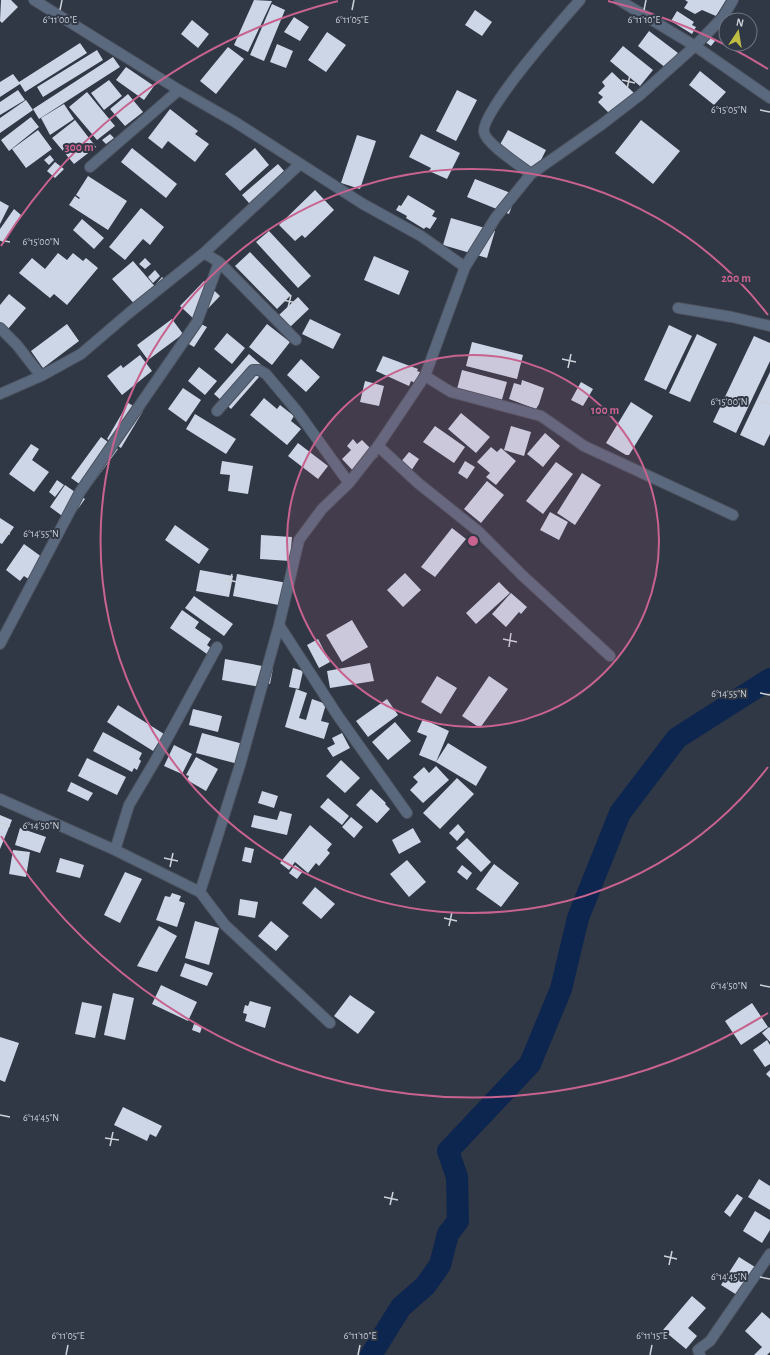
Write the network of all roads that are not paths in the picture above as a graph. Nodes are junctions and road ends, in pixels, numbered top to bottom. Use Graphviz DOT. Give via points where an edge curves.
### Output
graph roads {
  1 [pos="34,0"];
  2 [pos="580,0"];
  3 [pos="619,0"];
  4 [pos="733,0"];
  5 [pos="695,46"];
  6 [pos="179,90"];
  7 [pos="770,98"];
  8 [pos="300,164"];
  9 [pos="90,167"];
  10 [pos="531,174"];
  11 [pos="204,253"];
  12 [pos="219,262"];
  13 [pos="465,267"];
  14 [pos="678,308"];
  15 [pos="769,322"];
  16 [pos="0,328"];
  17 [pos="296,340"];
  18 [pos="41,376"];
  19 [pos="425,376"];
  20 [pos="0,394"];
  21 [pos="217,411"];
  22 [pos="378,446"];
  23 [pos="349,483"];
  24 [pos="733,515"];
  25 [pos="279,625"];
  26 [pos="0,644"];
  27 [pos="217,647"];
  28 [pos="610,656"];
  29 [pos="0,798"];
  30 [pos="407,812"];
  31 [pos="115,850"];
  32 [pos="200,892"];
  33 [pos="330,1023"];
  34 [pos="770,1254"];
  35 [pos="700,1355"];
  1 -- 6 [label="street"];
  2 -- 10 [label="street" via="535,52 490,113 485,124 484,132 489,141"];
  3 -- 5 [label="street"];
  4 -- 5 [label="street" via="723,17"];
  5 -- 7 [label="street"];
  5 -- 10 [label="street" via="634,99"];
  6 -- 8 [label="street"];
  6 -- 9 [label="street"];
  8 -- 11 [label="street"];
  8 -- 13 [label="street" via="363,204 421,236"];
  10 -- 13 [label="street" via="496,217"];
  11 -- 12 [label="street"];
  11 -- 18 [label="street" via="81,354"];
  12 -- 17 [label="street"];
  12 -- 26 [label="street" via="197,322 80,492"];
  13 -- 19 [label="street"];
  14 -- 15 [label="street"];
  16 -- 18 [label="street"];
  18 -- 20 [label="street"];
  19 -- 22 [label="street"];
  19 -- 24 [label="street" via="451,392 541,416 584,446"];
  21 -- 23 [label="street" via="253,370 259,370 266,374 297,411"];
  22 -- 23 [label="street"];
  22 -- 28 [label="street" via="418,483 478,531"];
  23 -- 25 [label="street" via="322,509 299,540"];
  25 -- 30 [label="street" via="338,716"];
  25 -- 32 [label="street" via="240,764"];
  27 -- 31 [label="street" via="129,804"];
  29 -- 31 [label="street"];
  31 -- 32 [label="street"];
  32 -- 33 [label="street" via="225,925"];
  34 -- 35 [label="street" via="710,1342 698,1350"];
}
